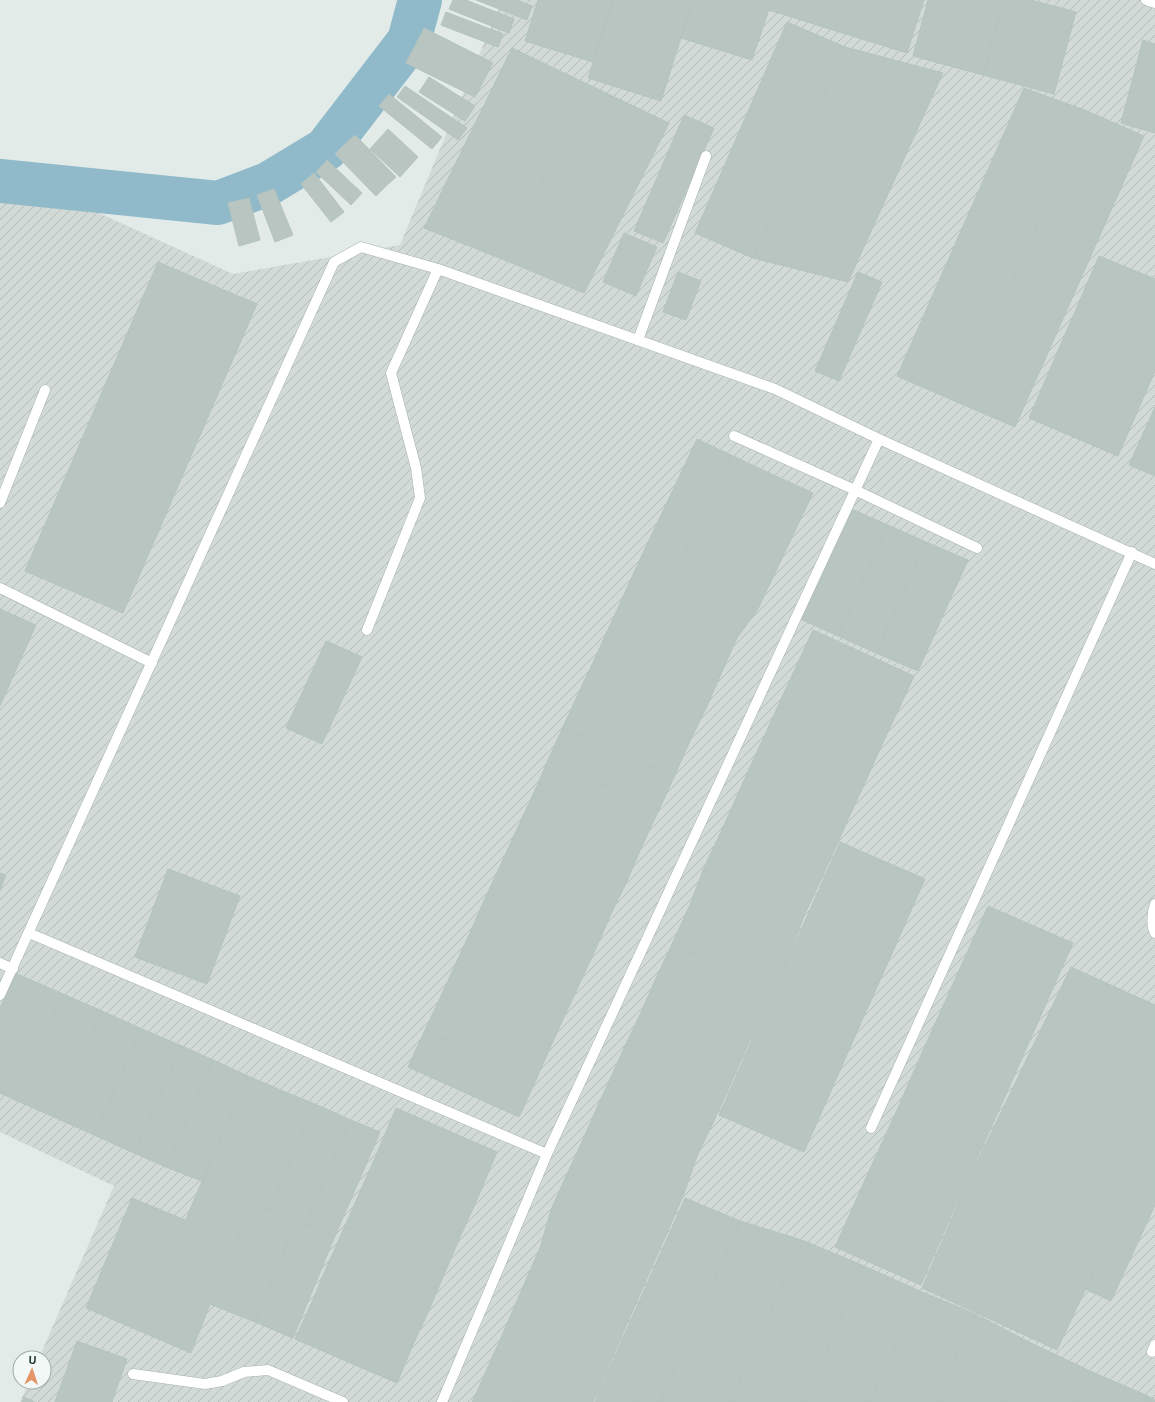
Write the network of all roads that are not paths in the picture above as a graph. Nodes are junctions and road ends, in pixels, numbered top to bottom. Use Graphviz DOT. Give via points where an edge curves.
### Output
graph roads {
  1 [pos="1146,0"];
  2 [pos="1155,3"];
  3 [pos="706,156"];
  4 [pos="438,269"];
  5 [pos="638,340"];
  6 [pos="45,390"];
  7 [pos="734,436"];
  8 [pos="879,439"];
  9 [pos="855,490"];
  10 [pos="0,503"];
  11 [pos="976,548"];
  12 [pos="1132,552"];
  13 [pos="1155,564"];
  14 [pos="0,588"];
  15 [pos="367,630"];
  16 [pos="152,663"];
  17 [pos="1155,904"];
  18 [pos="29,933"];
  19 [pos="1155,933"];
  20 [pos="0,963"];
  21 [pos="13,969"];
  22 [pos="0,996"];
  23 [pos="871,1128"];
  24 [pos="547,1154"];
  25 [pos="133,1374"];
  26 [pos="342,1402"];
  27 [pos="442,1402"];
  1 -- 2 [label="lane"];
  3 -- 5 [label="lane"];
  4 -- 5 [label="lane"];
  4 -- 15 [label="lane" via="391,373 416,468 420,498"];
  4 -- 16 [label="lane" via="361,247 334,262"];
  5 -- 8 [label="lane" via="775,389"];
  6 -- 10 [label="lane"];
  7 -- 9 [label="lane"];
  8 -- 9 [label="lane"];
  8 -- 12 [label="lane"];
  9 -- 11 [label="lane"];
  9 -- 24 [label="lane"];
  12 -- 13 [label="lane"];
  12 -- 23 [label="lane"];
  14 -- 16 [label="lane"];
  16 -- 18 [label="lane"];
  17 -- 19 [label="lane"];
  18 -- 21 [label="lane"];
  18 -- 24 [label="lane"];
  20 -- 21 [label="lane"];
  21 -- 22 [label="lane"];
  24 -- 27 [label="lane"];
  25 -- 26 [label="lane" via="205,1384 222,1381 244,1372 268,1370"];
}
